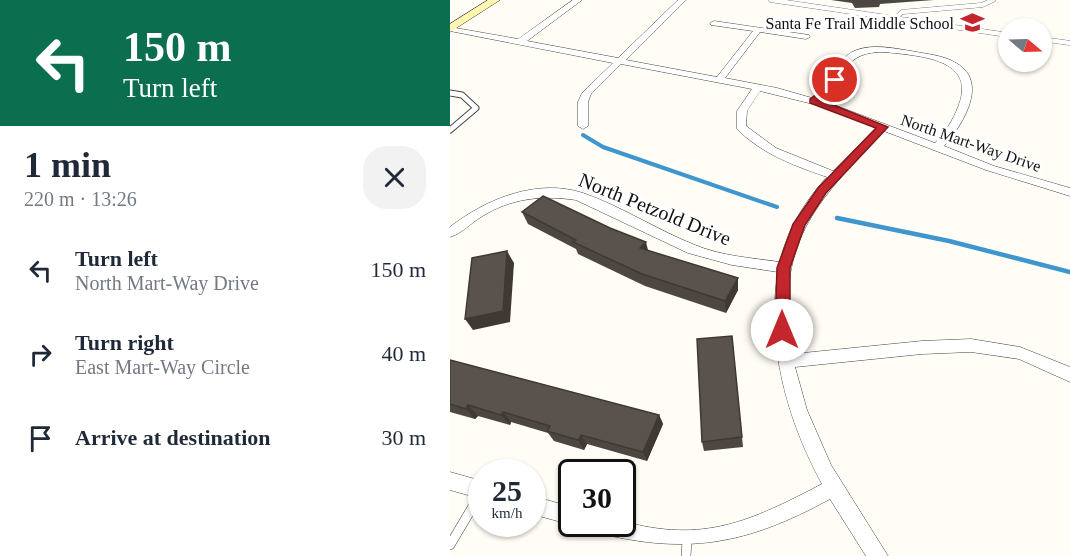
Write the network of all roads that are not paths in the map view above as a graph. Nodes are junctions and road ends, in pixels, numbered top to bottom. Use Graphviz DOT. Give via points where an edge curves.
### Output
graph roads {
  1 [pos="495,0"];
  2 [pos="578,0"];
  3 [pos="682,0"];
  4 [pos="771,0"];
  5 [pos="993,0"];
  6 [pos="895,19"];
  7 [pos="714,23"];
  8 [pos="450,29"];
  9 [pos="758,30"];
  10 [pos="998,34"];
  11 [pos="806,37"];
  12 [pos="1052,41"];
  13 [pos="519,43"];
  14 [pos="1070,44"];
  15 [pos="619,61"];
  16 [pos="720,79"];
  17 [pos="758,87"];
  18 [pos="450,93"];
  19 [pos="814,101"];
  20 [pos="583,126"];
  21 [pos="882,127"];
  22 [pos="450,130"];
  23 [pos="937,147"];
  24 [pos="836,176"];
  25 [pos="1070,192"];
  26 [pos="450,233"];
  27 [pos="784,268"];
  28 [pos="785,361"];
  29 [pos="1070,375"];
  30 [pos="450,481"];
  31 [pos="468,486"];
  32 [pos="832,488"];
  33 [pos="468,514"];
  34 [pos="636,534"];
  35 [pos="450,545"];
  36 [pos="687,549"];
  37 [pos="878,556"];
  1 -- 8 [label="main road"];
  2 -- 13 [label="street"];
  3 -- 15 [label="street"];
  4 -- 6 [label="lane"];
  5 -- 6 [label="lane" via="982,5 902,12"];
  6 -- 10 [label="lane"];
  7 -- 9 [label="street"];
  8 -- 13 [label="street, North Mart-Way Drive"];
  9 -- 11 [label="street"];
  9 -- 16 [label="street"];
  12 -- 14 [label="lane"];
  13 -- 15 [label="street, North Mart-Way Drive"];
  15 -- 16 [label="street, North Mart-Way Drive"];
  15 -- 20 [label="street" via="587,93"];
  16 -- 17 [label="street, North Mart-Way Drive"];
  17 -- 19 [label="street, North Mart-Way Drive"];
  17 -- 24 [label="street" via="742,111 741,127 749,137"];
  18 -- 22 [label="lane" via="462,95 476,108"];
  19 -- 21 [label="street, North Mart-Way Drive"];
  19 -- 23 [label="street" via="826,92 848,58 855,54 883,50 942,60 965,75 967,86 956,125"];
  21 -- 23 [label="street, North Mart-Way Drive"];
  21 -- 24 [label="street"];
  23 -- 25 [label="street, North Mart-Way Drive"];
  24 -- 27 [label="street" via="799,224"];
  26 -- 27 [label="street, North Petzold Drive" via="482,209 508,198 560,193 579,196 693,250"];
  27 -- 28 [label="street"];
  28 -- 29 [label="street" via="957,344 1012,351"];
  28 -- 32 [label="street" via="799,415"];
  30 -- 31 [label="street"];
  32 -- 36 [label="street" via="741,532"];
  32 -- 37 [label="street"];
  33 -- 35 [label="lane"];
  34 -- 36 [label="street"];
}
